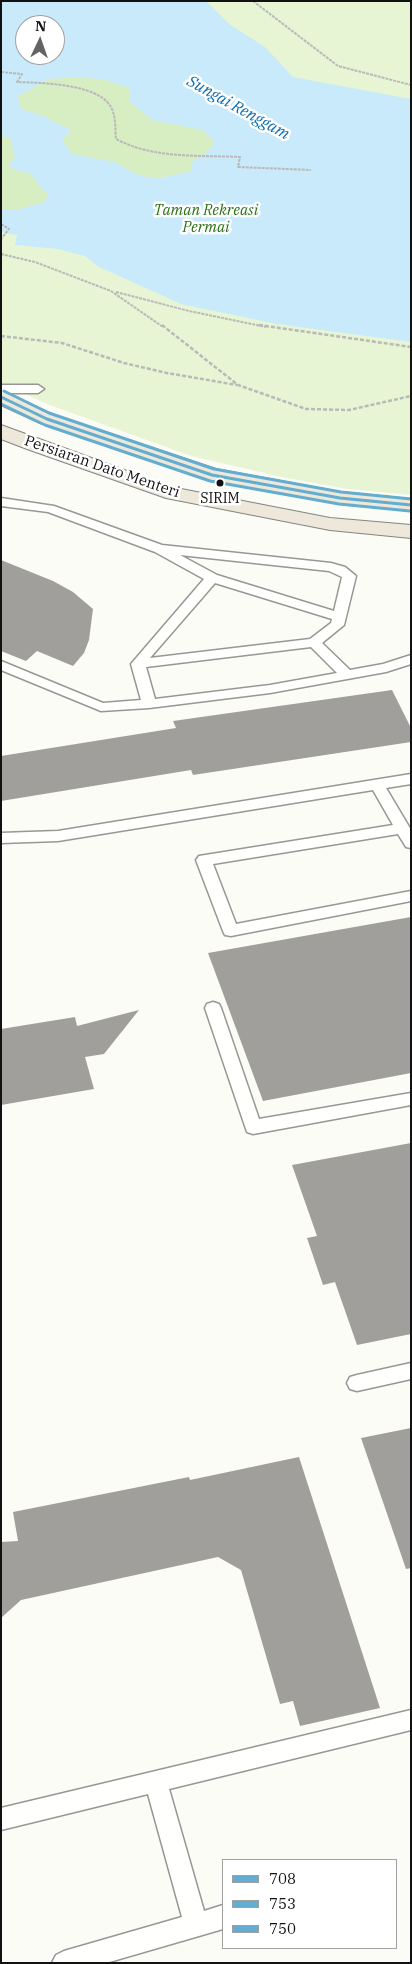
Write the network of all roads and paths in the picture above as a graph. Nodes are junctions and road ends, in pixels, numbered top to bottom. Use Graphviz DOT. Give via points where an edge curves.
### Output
graph roads {
  1 [pos="253,1"];
  2 [pos="1,72"];
  3 [pos="411,85"];
  4 [pos="310,174"];
  5 [pos="1,224"];
  6 [pos="1,239"];
  7 [pos="2,253"];
  8 [pos="111,290"];
  9 [pos="1,336"];
  10 [pos="411,347"];
  11 [pos="238,385"];
  12 [pos="1,388"];
  13 [pos="38,389"];
  14 [pos="411,396"];
  15 [pos="1,397"];
  16 [pos="1,431"];
  17 [pos="2,502"];
  18 [pos="411,505"];
  19 [pos="411,532"];
  20 [pos="160,549"];
  21 [pos="212,578"];
  22 [pos="340,617"];
  23 [pos="314,642"];
  24 [pos="411,659"];
  25 [pos="138,664"];
  26 [pos="1,665"];
  27 [pos="347,675"];
  28 [pos="149,704"];
  29 [pos="411,779"];
  30 [pos="377,785"];
  31 [pos="402,828"];
  32 [pos="1,838"];
  33 [pos="411,843"];
  34 [pos="411,896"];
  35 [pos="213,1008"];
  36 [pos="411,1099"];
  37 [pos="411,1371"];
  38 [pos="357,1383"];
  39 [pos="411,1720"];
  40 [pos="156,1782"];
  41 [pos="1,1819"];
  42 [pos="222,1917"];
  43 [pos="196,1925"];
  44 [pos="64,1963"];
  1 -- 3 [label="path" via="338,66"];
  2 -- 4 [label="path" via="22,74 18,82 76,88 99,96 113,110 116,139 133,148 156,154 240,157 238,166 311,168"];
  5 -- 6 [label="path" via="9,229"];
  7 -- 8 [label="path"];
  8 -- 10 [label="path" via="159,305 273,329"];
  8 -- 11 [label="path"];
  9 -- 11 [label="path" via="62,343 124,363"];
  11 -- 14 [label="path" via="306,408 349,410"];
  12 -- 13 [label="lane"];
  15 -- 18 [label="main road, Persiaran Dato Menteri" via="47,419 212,475 340,498"];
  16 -- 19 [label="main road, Persiaran Dato Menteri" via="166,492 330,524"];
  17 -- 20 [label="lane" via="50,509"];
  20 -- 21 [label="lane"];
  20 -- 22 [label="lane" via="340,570 349,576"];
  21 -- 22 [label="lane"];
  21 -- 25 [label="lane"];
  22 -- 23 [label="lane" via="337,625"];
  23 -- 25 [label="lane"];
  23 -- 27 [label="lane"];
  24 -- 27 [label="lane" via="386,668"];
  25 -- 28 [label="lane"];
  26 -- 28 [label="lane" via="101,707"];
  27 -- 28 [label="lane" via="270,689"];
  29 -- 30 [label="lane"];
  30 -- 31 [label="lane"];
  30 -- 32 [label="lane" via="58,836"];
  31 -- 33 [label="lane"];
  31 -- 34 [label="lane" via="204,860 231,931"];
  35 -- 36 [label="lane" via="253,1127"];
  37 -- 38 [label="lane"];
  39 -- 40 [label="lane"];
  40 -- 41 [label="lane"];
  40 -- 43 [label="lane"];
  42 -- 43 [label="lane"];
  43 -- 44 [label="lane"];
}
